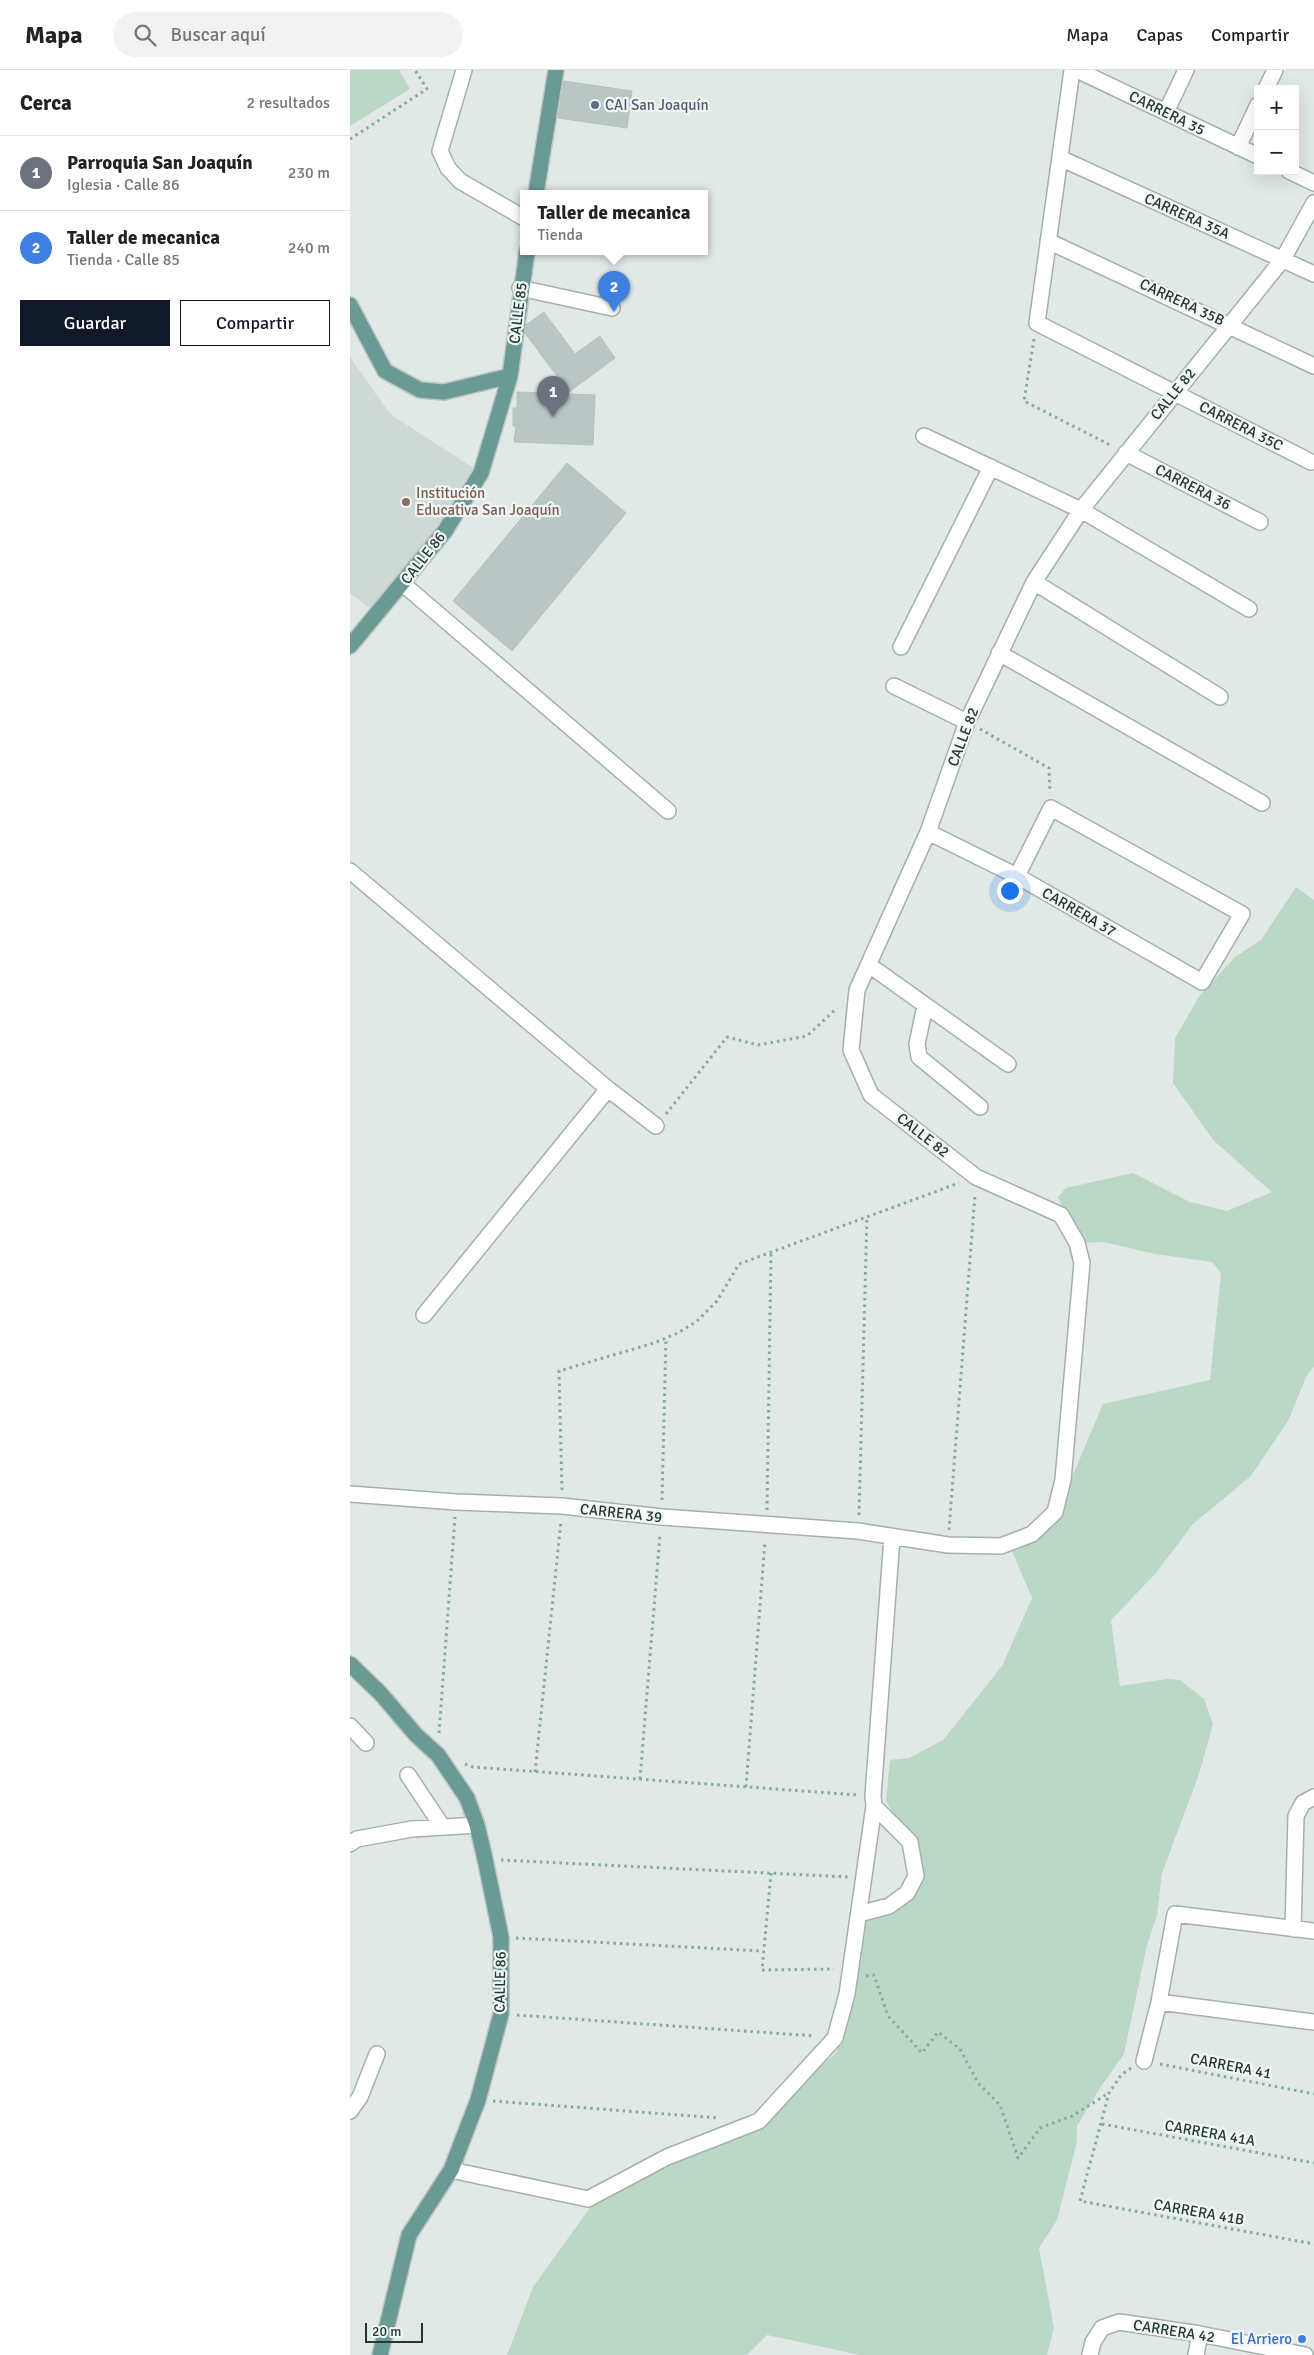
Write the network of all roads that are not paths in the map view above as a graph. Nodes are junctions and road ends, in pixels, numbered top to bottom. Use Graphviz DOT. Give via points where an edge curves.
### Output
graph roads {
  1 [pos="464,70"];
  2 [pos="556,70"];
  3 [pos="1072,70"];
  4 [pos="1077,70"];
  5 [pos="1186,70"];
  6 [pos="1274,70"];
  7 [pos="1268,85"];
  8 [pos="1166,112"];
  9 [pos="1254,113"];
  10 [pos="1238,147"];
  11 [pos="1254,154"];
  12 [pos="1060,158"];
  13 [pos="1297,175"];
  14 [pos="1314,183"];
  15 [pos="536,190"];
  16 [pos="1314,203"];
  17 [pos="520,216"];
  18 [pos="1048,241"];
  19 [pos="526,255"];
  20 [pos="1283,259"];
  21 [pos="1314,274"];
  22 [pos="520,288"];
  23 [pos="350,305"];
  24 [pos="612,308"];
  25 [pos="1230,325"];
  26 [pos="1314,366"];
  27 [pos="510,376"];
  28 [pos="1174,392"];
  29 [pos="924,436"];
  30 [pos="1126,453"];
  31 [pos="1311,462"];
  32 [pos="991,467"];
  33 [pos="1081,510"];
  34 [pos="1260,522"];
  35 [pos="1034,582"];
  36 [pos="403,584"];
  37 [pos="1249,609"];
  38 [pos="350,646"];
  39 [pos="901,647"];
  40 [pos="999,653"];
  41 [pos="894,686"];
  42 [pos="1220,697"];
  43 [pos="967,722"];
  44 [pos="1262,803"];
  45 [pos="668,812"];
  46 [pos="928,832"];
  47 [pos="350,871"];
  48 [pos="1017,876"];
  49 [pos="869,965"];
  50 [pos="925,1006"];
  51 [pos="1008,1064"];
  52 [pos="608,1089"];
  53 [pos="980,1107"];
  54 [pos="656,1126"];
  55 [pos="424,1315"];
  56 [pos="350,1494"];
  57 [pos="892,1537"];
  58 [pos="948,1545"];
  59 [pos="350,1664"];
  60 [pos="350,1726"];
  61 [pos="366,1744"];
  62 [pos="408,1775"];
  63 [pos="1314,1797"];
  64 [pos="874,1801"];
  65 [pos="477,1825"];
  66 [pos="442,1826"];
  67 [pos="350,1844"];
  68 [pos="859,1914"];
  69 [pos="1293,1929"];
  70 [pos="1314,1931"];
  71 [pos="1159,2002"];
  72 [pos="1314,2022"];
  73 [pos="377,2054"];
  74 [pos="1144,2060"];
  75 [pos="350,2111"];
  76 [pos="451,2170"];
  77 [pos="1200,2334"];
  78 [pos="1295,2354"];
  79 [pos="380,2355"];
  80 [pos="1090,2355"];
  81 [pos="1196,2355"];
  1 -- 17 [label="street" via="440,151 448,168 460,181"];
  2 -- 15 [label="main road"];
  3 -- 12 [label="street"];
  4 -- 8 [label="street, CARRERA 35"];
  5 -- 8 [label="street"];
  6 -- 7 [label="street"];
  8 -- 10 [label="street, CARRERA 35"];
  9 -- 10 [label="street"];
  10 -- 11 [label="street, CARRERA 35"];
  12 -- 18 [label="street"];
  12 -- 20 [label="street, CARRERA 35A"];
  13 -- 14 [label="street"];
  16 -- 20 [label="street, CALLE 82"];
  18 -- 25 [label="street, CARRERA 35B"];
  18 -- 28 [label="street, CARRERA 35C" via="1037,323"];
  19 -- 22 [label="main road, CALLE 85"];
  20 -- 21 [label="street, CARRERA 35A"];
  20 -- 25 [label="street, CALLE 82"];
  22 -- 24 [label="street"];
  22 -- 27 [label="main road, CALLE 85"];
  23 -- 27 [label="main road" via="385,371 420,390 444,392"];
  25 -- 26 [label="street, CARRERA 35B"];
  25 -- 28 [label="street, CALLE 82"];
  27 -- 36 [label="main road, CALLE 86" via="481,472 445,531"];
  28 -- 30 [label="street, CALLE 82"];
  28 -- 31 [label="street, CARRERA 35C"];
  29 -- 32 [label="street"];
  30 -- 33 [label="street, CALLE 82"];
  30 -- 34 [label="street, CARRERA 36"];
  32 -- 33 [label="street"];
  32 -- 39 [label="street"];
  33 -- 35 [label="street, CALLE 82"];
  33 -- 37 [label="street"];
  35 -- 40 [label="street, CALLE 82"];
  35 -- 42 [label="street"];
  36 -- 38 [label="main road, CALLE 86"];
  36 -- 45 [label="street"];
  40 -- 43 [label="street, CALLE 82"];
  40 -- 44 [label="street"];
  41 -- 43 [label="street"];
  43 -- 46 [label="street, CALLE 82"];
  46 -- 48 [label="street, CARRERA 37"];
  46 -- 49 [label="street, CALLE 82"];
  47 -- 52 [label="street"];
  48 -- 48 [label="street, CARRERA 37" via="1051,808 1242,914 1202,982"];
  49 -- 50 [label="street"];
  49 -- 58 [label="street, CALLE 82" via="857,990 851,1050 871,1095 976,1177 1061,1215 1077,1243 1082,1262 1062,1480 1054,1512 1032,1534 1001,1546"];
  50 -- 51 [label="street"];
  50 -- 53 [label="street" via="917,1044 919,1057"];
  52 -- 54 [label="street"];
  52 -- 55 [label="street"];
  56 -- 57 [label="street, CARRERA 39" via="562,1506 662,1517 858,1531"];
  57 -- 58 [label="street, CARRERA 39"];
  57 -- 64 [label="street"];
  59 -- 65 [label="main road, CALLE 86" via="438,1755 467,1798"];
  60 -- 61 [label="street"];
  62 -- 66 [label="street"];
  63 -- 69 [label="street" via="1303,1803 1296,1816"];
  64 -- 68 [label="street"];
  64 -- 68 [label="street" via="910,1842 916,1876 907,1893 889,1906"];
  65 -- 66 [label="street"];
  65 -- 76 [label="main road, CALLE 86" via="500,1937 501,2014 478,2100"];
  66 -- 67 [label="street" via="357,1840"];
  68 -- 76 [label="street" via="847,1994 835,2038 759,2121 666,2157 588,2199"];
  69 -- 70 [label="street"];
  69 -- 71 [label="street" via="1175,1914"];
  71 -- 72 [label="street"];
  71 -- 74 [label="street"];
  73 -- 75 [label="street" via="360,2097"];
  76 -- 79 [label="main road, CALLE 86" via="409,2235"];
  77 -- 78 [label="street, CARRERA 42"];
  77 -- 80 [label="street, CARRERA 42" via="1119,2322 1102,2328 1093,2342"];
  77 -- 81 [label="street"];
}
